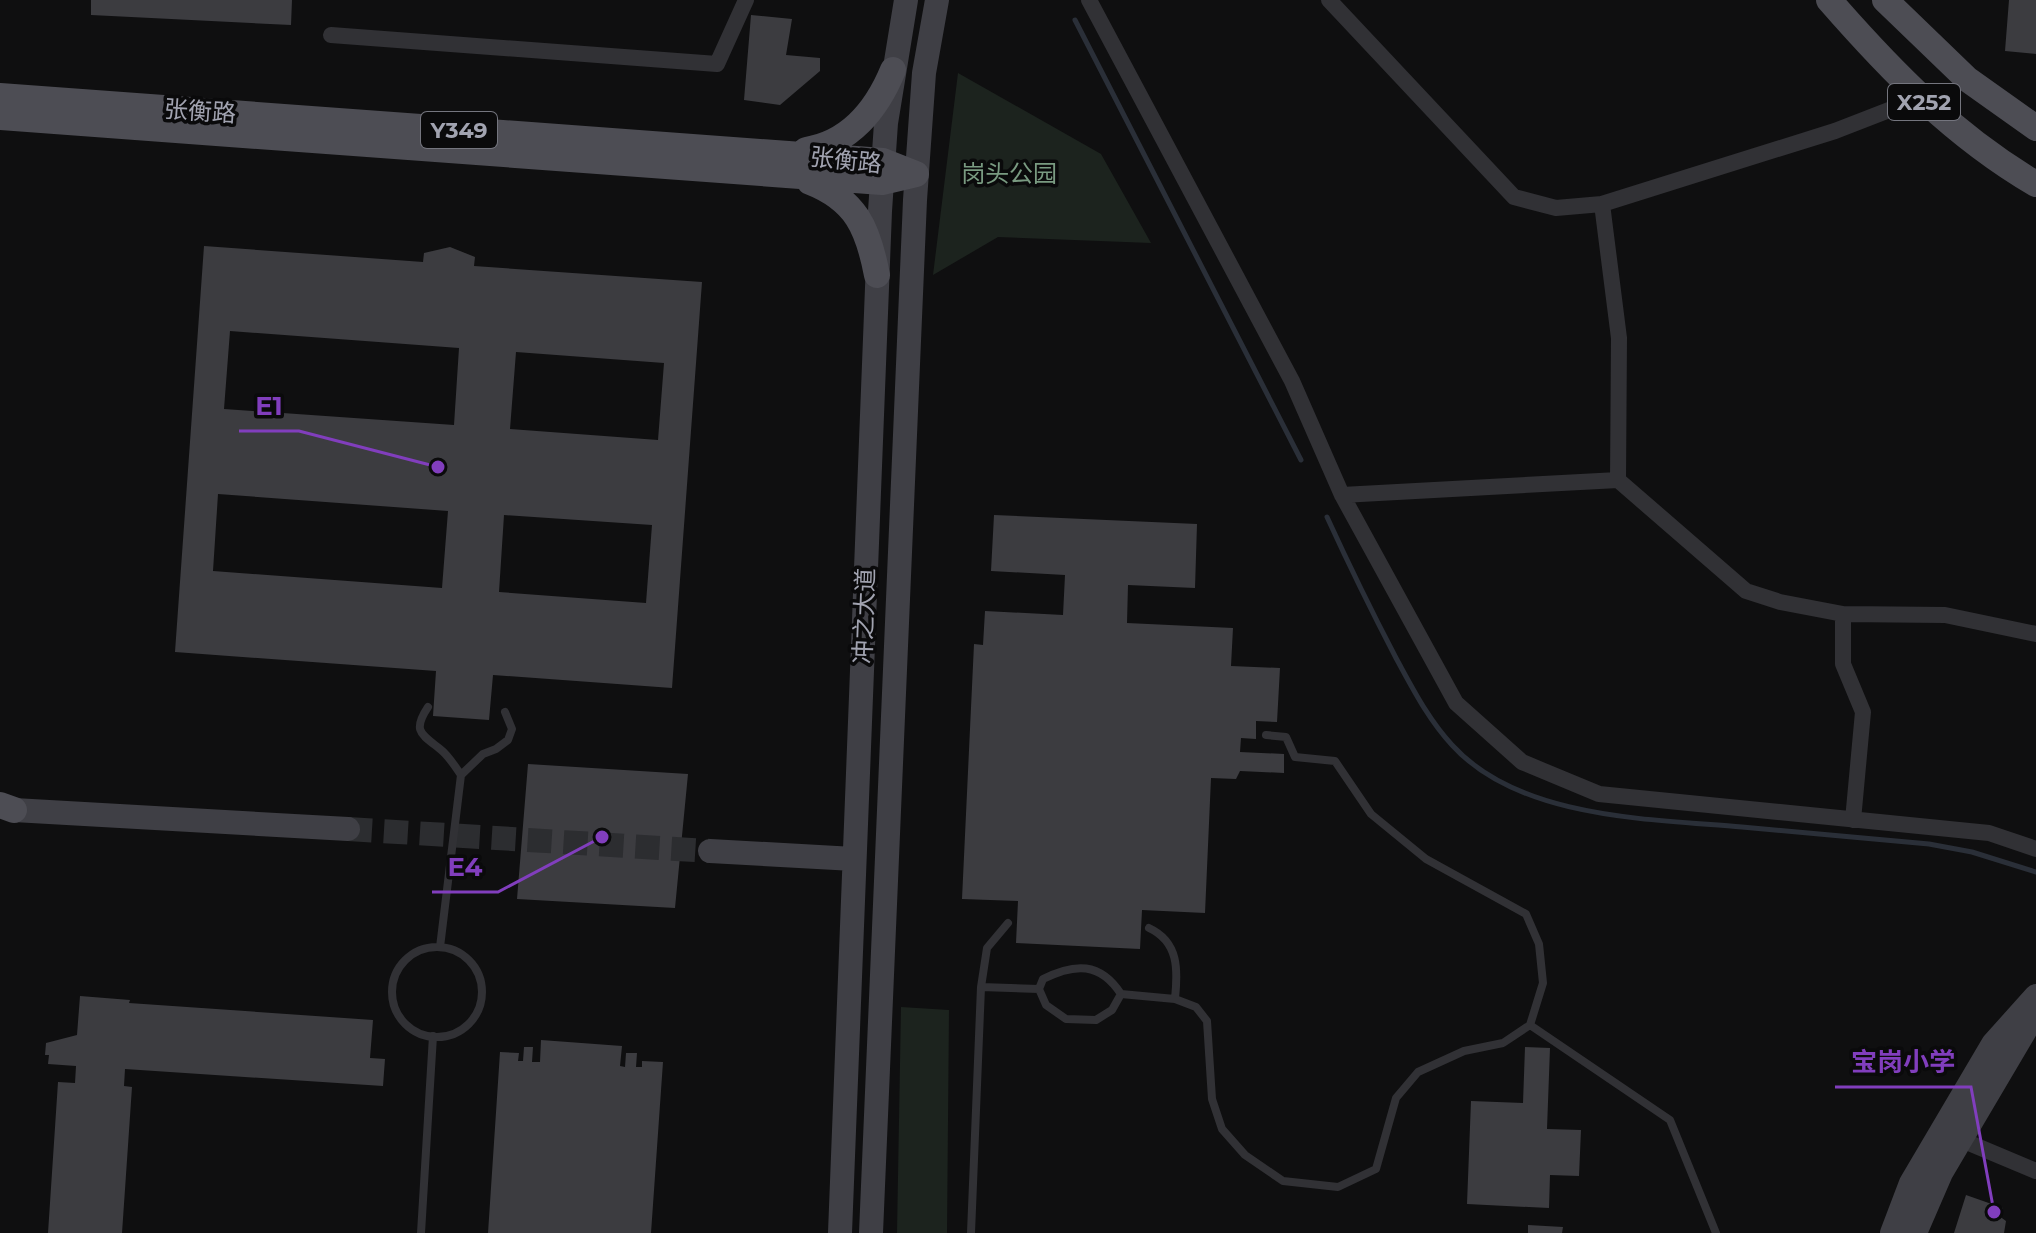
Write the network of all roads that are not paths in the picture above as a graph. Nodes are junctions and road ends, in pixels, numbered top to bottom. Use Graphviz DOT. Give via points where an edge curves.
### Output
graph roads {
  1 [pos="746,0"];
  2 [pos="906,0"];
  3 [pos="937,0"];
  4 [pos="1089,0"];
  5 [pos="1329,0"];
  6 [pos="1829,0"];
  7 [pos="1885,0"];
  8 [pos="331,35"];
  9 [pos="893,70"];
  10 [pos="0,96"];
  11 [pos="1920,98"];
  12 [pos="0,117"];
  13 [pos="2036,128"];
  14 [pos="784,164"];
  15 [pos="882,172"];
  16 [pos="916,174"];
  17 [pos="2036,184"];
  18 [pos="1602,204"];
  19 [pos="877,275"];
  20 [pos="1618,480"];
  21 [pos="1342,495"];
  22 [pos="1843,614"];
  23 [pos="2036,634"];
  24 [pos="428,707"];
  25 [pos="505,712"];
  26 [pos="1266,735"];
  27 [pos="461,775"];
  28 [pos="5,809"];
  29 [pos="1853,820"];
  30 [pos="348,829"];
  31 [pos="2036,849"];
  32 [pos="710,851"];
  33 [pos="854,859"];
  34 [pos="1008,923"];
  35 [pos="1149,928"];
  36 [pos="440,947"];
  37 [pos="981,987"];
  38 [pos="1039,989"];
  39 [pos="1121,994"];
  40 [pos="2036,996"];
  41 [pos="1175,999"];
  42 [pos="2036,1012"];
  43 [pos="1530,1025"];
  44 [pos="433,1036"];
  45 [pos="1962,1140"];
  46 [pos="2036,1171"];
  47 [pos="421,1233"];
  48 [pos="840,1233"];
  49 [pos="871,1233"];
  50 [pos="971,1233"];
  51 [pos="1716,1233"];
  52 [pos="1892,1233"];
  53 [pos="1915,1233"];
  1 -- 8 [label="street" via="717,64"];
  2 -- 9 [label="main road, 冲之大道"];
  3 -- 16 [label="main road, 冲之大道" via="924,73"];
  4 -- 21 [label="street" via="1292,381"];
  5 -- 18 [label="street" via="1514,197 1556,208"];
  6 -- 11 [label="main road, X252"];
  7 -- 13 [label="main road, X252" via="1967,79"];
  9 -- 14 [label="main road" via="859,125"];
  9 -- 15 [label="main road, 冲之大道"];
  10 -- 14 [label="main road, 张衡路 / Y349"];
  11 -- 17 [label="main road, X252"];
  11 -- 18 [label="street" via="1835,131"];
  12 -- 14 [label="main road, 张衡路"];
  14 -- 15 [label="main road, 张衡路 / Y349"];
  14 -- 19 [label="main road" via="851,207 872,247"];
  15 -- 16 [label="main road, 张衡路 / Y349"];
  15 -- 19 [label="main road, 冲之大道"];
  16 -- 49 [label="main road, 冲之大道"];
  18 -- 20 [label="street" via="1619,338"];
  19 -- 33 [label="main road, 冲之大道"];
  20 -- 21 [label="street"];
  20 -- 22 [label="street" via="1746,591"];
  21 -- 29 [label="street" via="1456,703 1522,762 1599,794"];
  22 -- 23 [label="street" via="1945,615"];
  22 -- 29 [label="street" via="1843,664 1863,712"];
  24 -- 27 [label="lane" via="420,718 420,731"];
  25 -- 27 [label="lane" via="512,729 508,740"];
  26 -- 43 [label="lane" via="1286,737 1295,757 1335,761 1371,814 1426,859 1526,914 1539,944 1543,983"];
  27 -- 36 [label="lane"];
  28 -- 30 [label="main road"];
  29 -- 31 [label="street" via="1989,833"];
  32 -- 33 [label="main road"];
  33 -- 48 [label="main road, 冲之大道"];
  34 -- 37 [label="lane" via="987,948"];
  35 -- 41 [label="lane" via="1172,949 1178,970"];
  36 -- 44 [label="lane" via="409,956 392,984 399,1017 411,1029"];
  36 -- 44 [label="lane" via="472,963 481,980 482,1000 475,1018 461,1031"];
  37 -- 38 [label="lane"];
  37 -- 50 [label="lane"];
  38 -- 39 [label="lane" via="1043,979 1065,968 1096,969"];
  38 -- 39 [label="lane" via="1046,1005 1066,1019 1096,1020 1112,1010"];
  39 -- 41 [label="lane"];
  40 -- 52 [label="main road" via="1993,1044 1911,1183"];
  41 -- 43 [label="lane" via="1196,1007 1207,1021 1212,1099 1222,1129 1245,1155 1283,1181 1338,1187 1376,1169 1396,1098 1418,1072 1464,1051 1503,1043"];
  42 -- 45 [label="main road"];
  43 -- 51 [label="lane" via="1670,1120"];
  44 -- 47 [label="lane"];
  45 -- 46 [label="street"];
  45 -- 53 [label="main road"];
}
